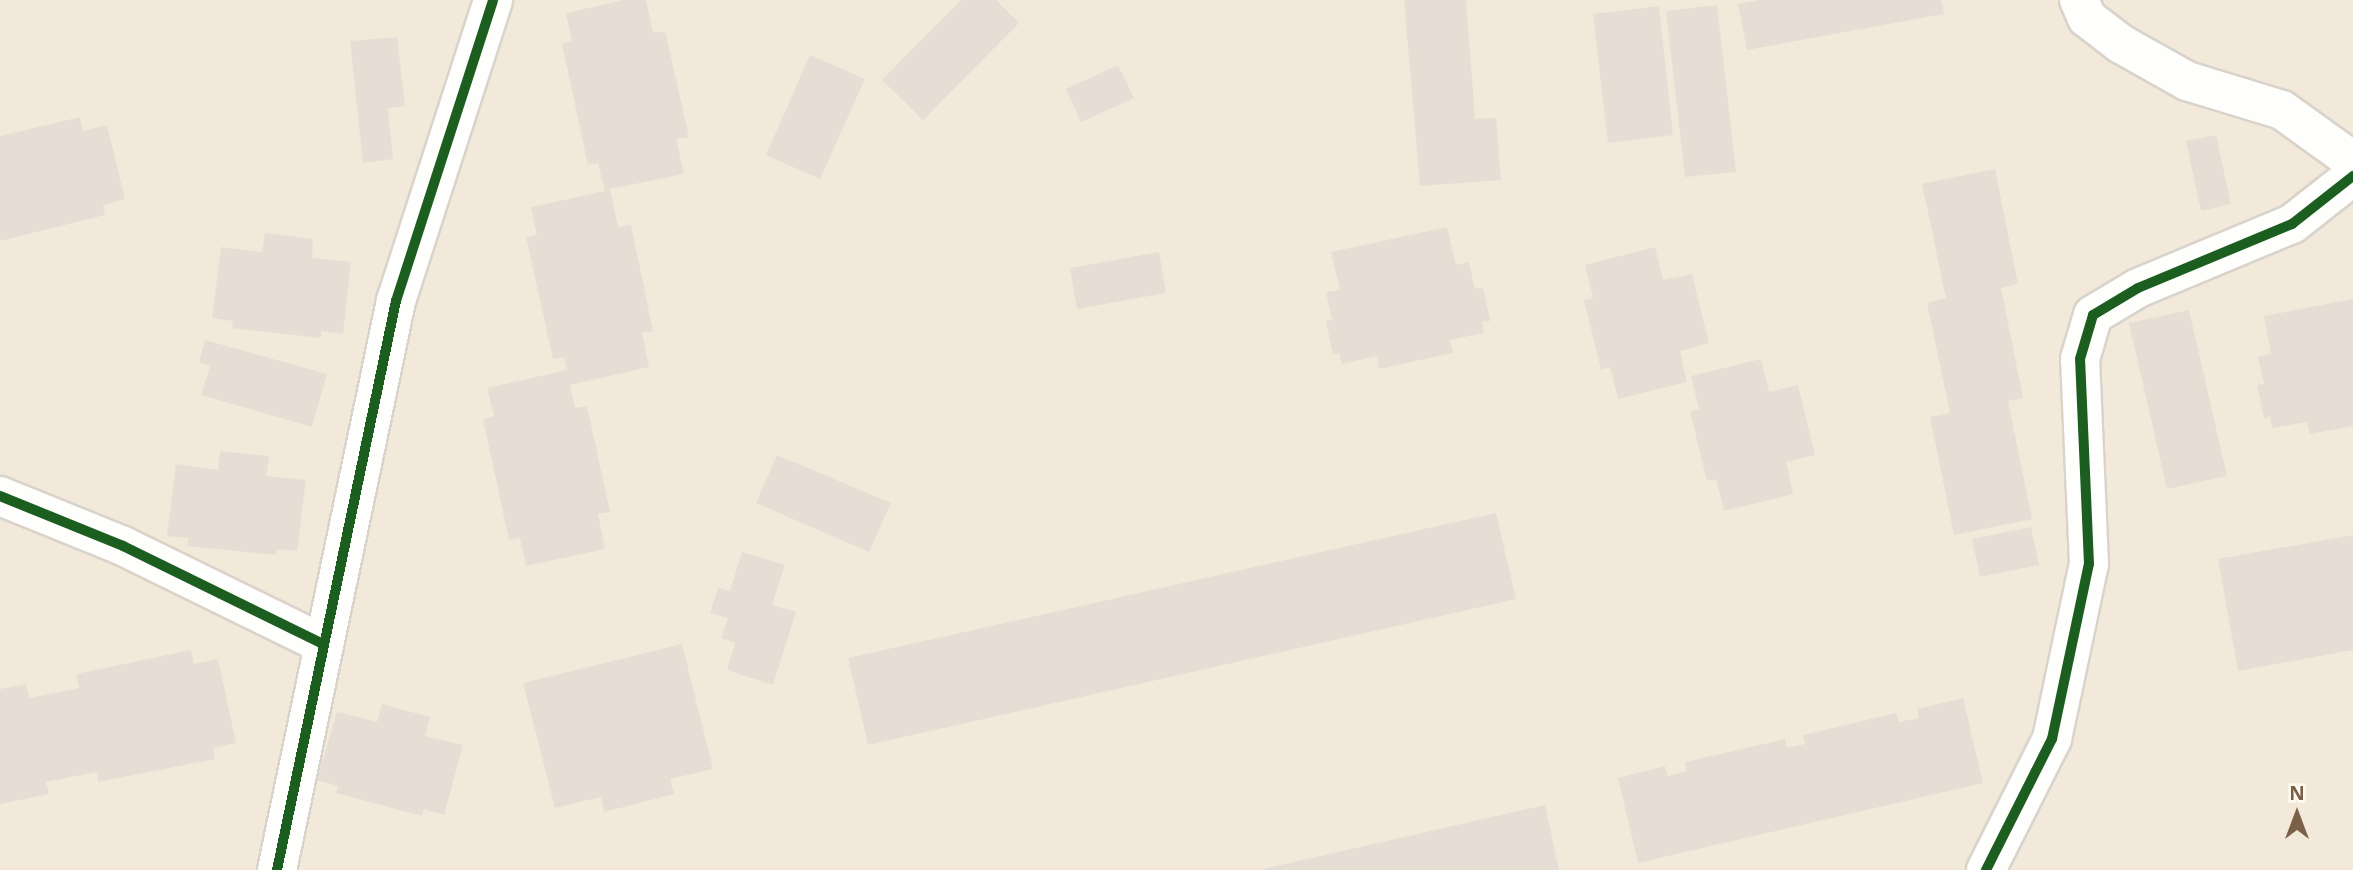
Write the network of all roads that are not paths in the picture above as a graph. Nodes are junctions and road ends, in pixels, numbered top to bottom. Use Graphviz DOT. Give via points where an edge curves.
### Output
graph roads {
  1 [pos="493,0"];
  2 [pos="2079,0"];
  3 [pos="2353,161"];
  4 [pos="2353,176"];
  5 [pos="0,496"];
  6 [pos="321,642"];
  7 [pos="277,870"];
  8 [pos="1986,870"];
  1 -- 6 [label="street" via="396,301"];
  2 -- 3 [label="street" via="2087,18 2121,44 2188,81 2282,110"];
  4 -- 8 [label="street" via="2292,224 2138,288 2093,315 2080,359 2089,564 2052,739"];
  5 -- 6 [label="street" via="123,546"];
  6 -- 7 [label="street"];
}
